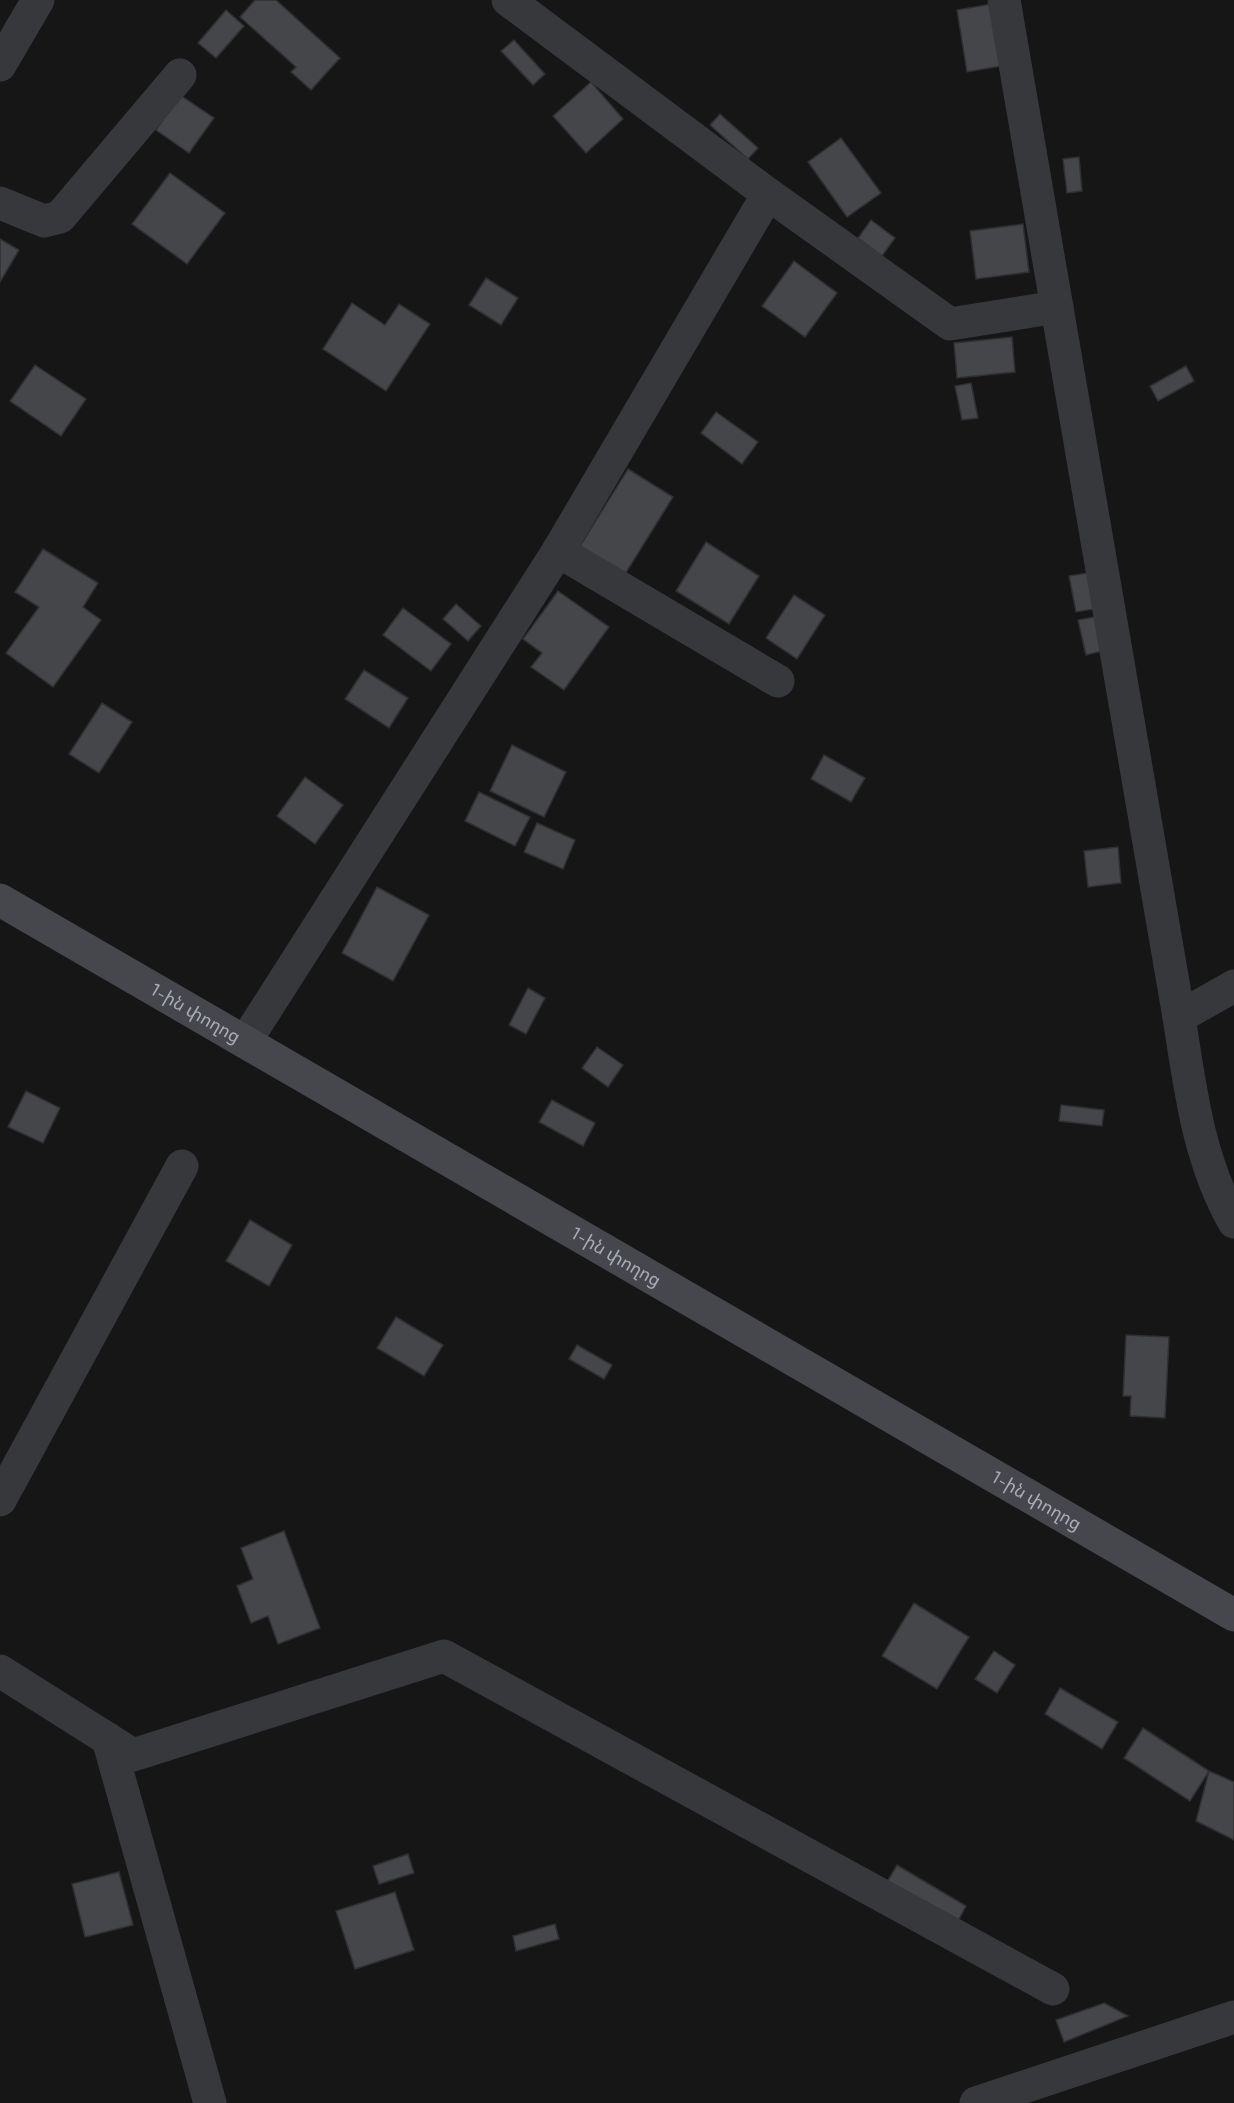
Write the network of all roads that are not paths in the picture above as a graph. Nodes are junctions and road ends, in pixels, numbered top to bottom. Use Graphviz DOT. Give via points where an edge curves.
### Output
graph roads {
  1 [pos="38,0"];
  2 [pos="508,0"];
  3 [pos="1004,0"];
  4 [pos="0,65"];
  5 [pos="180,75"];
  6 [pos="768,194"];
  7 [pos="0,203"];
  8 [pos="1057,307"];
  9 [pos="558,550"];
  10 [pos="778,681"];
  11 [pos="0,900"];
  12 [pos="1234,986"];
  13 [pos="1179,1017"];
  14 [pos="245,1042"];
  15 [pos="182,1166"];
  16 [pos="1234,1222"];
  17 [pos="0,1500"];
  18 [pos="1234,1615"];
  19 [pos="0,1671"];
  20 [pos="108,1739"];
  21 [pos="1053,1989"];
  22 [pos="1234,2017"];
  23 [pos="210,2103"];
  24 [pos="976,2103"];
  1 -- 4 [label="street"];
  2 -- 6 [label="street"];
  3 -- 8 [label="street"];
  5 -- 7 [label="street" via="60,217 44,221"];
  6 -- 8 [label="street" via="951,324"];
  6 -- 9 [label="street"];
  8 -- 13 [label="street"];
  9 -- 10 [label="street"];
  9 -- 14 [label="street"];
  11 -- 14 [label="main road, 1-ին փողոց"];
  12 -- 13 [label="street"];
  13 -- 16 [label="street" via="1194,1116 1217,1193"];
  14 -- 18 [label="main road, 1-ին փողոց"];
  15 -- 17 [label="street"];
  19 -- 20 [label="street"];
  20 -- 21 [label="street" via="133,1755 444,1656"];
  20 -- 23 [label="street"];
  22 -- 24 [label="street"];
}
